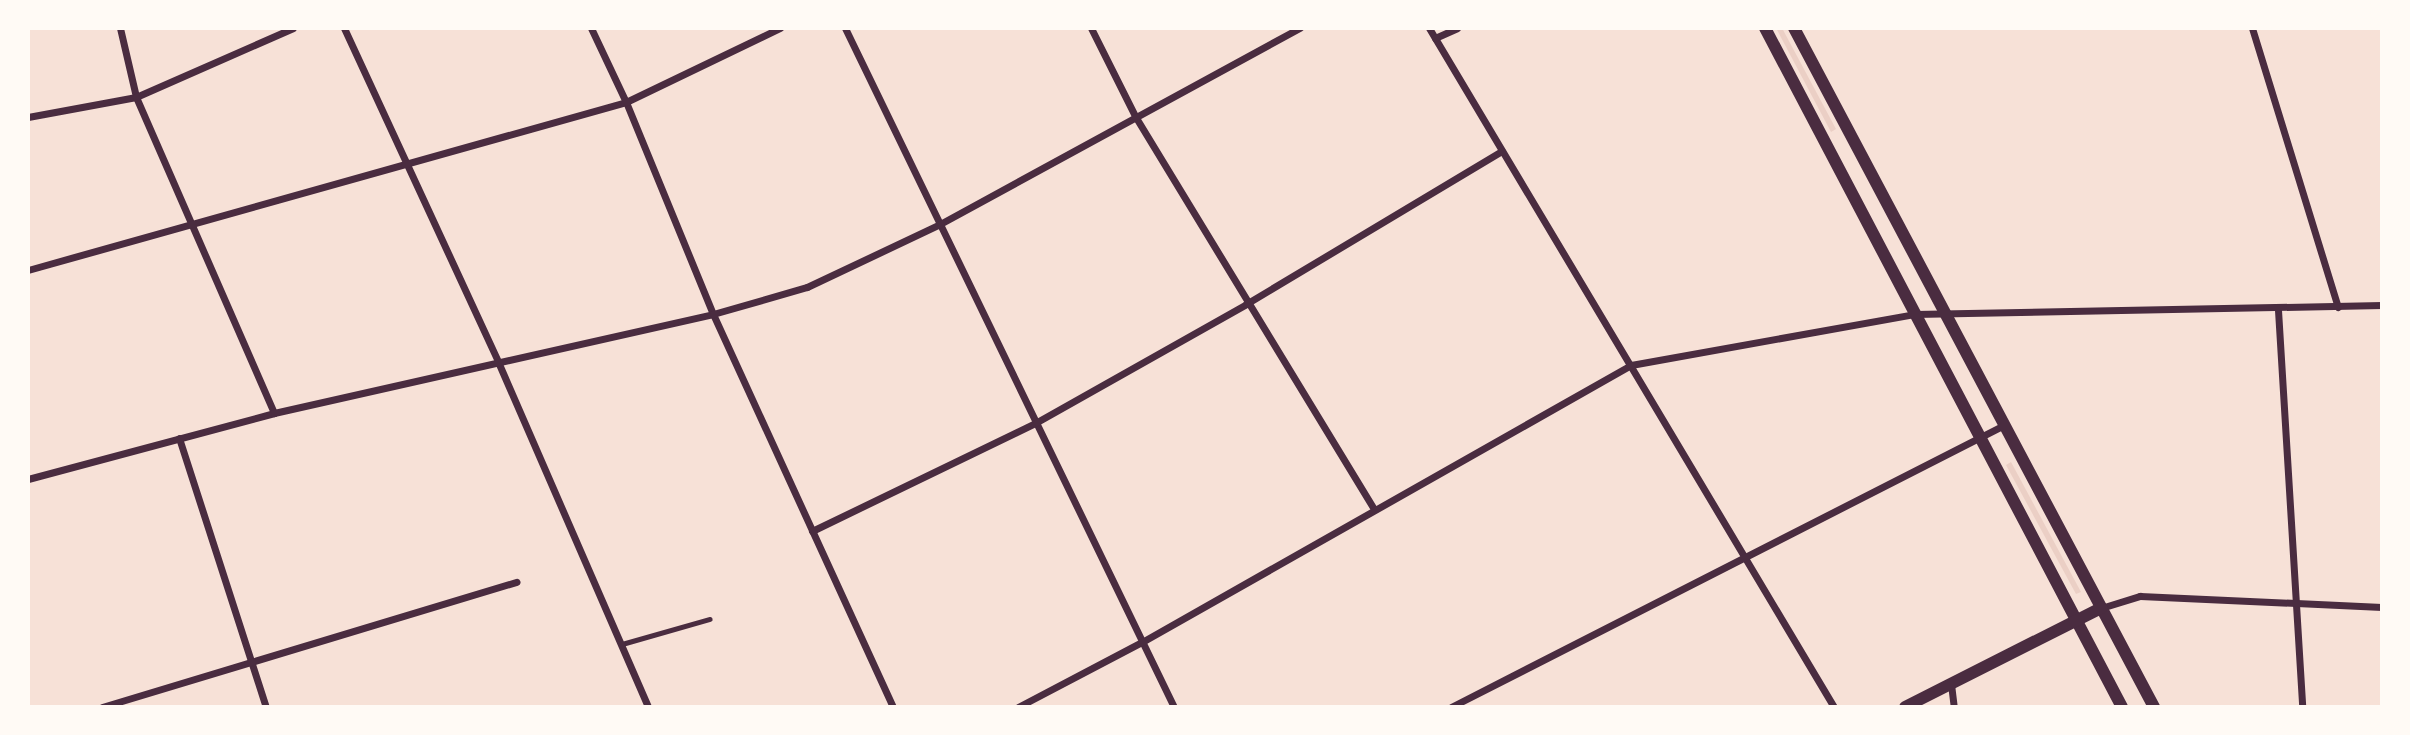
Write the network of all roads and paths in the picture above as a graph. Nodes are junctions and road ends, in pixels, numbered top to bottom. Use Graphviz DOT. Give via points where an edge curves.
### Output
graph roads {
  1 [pos="120,28"];
  2 [pos="293,28"];
  3 [pos="344,28"];
  4 [pos="591,28"];
  5 [pos="780,28"];
  6 [pos="845,28"];
  7 [pos="1091,28"];
  8 [pos="1300,28"];
  9 [pos="1429,28"];
  10 [pos="1457,28"];
  11 [pos="1765,28"];
  12 [pos="1794,28"];
  13 [pos="2252,28"];
  14 [pos="1435,38"];
  15 [pos="136,97"];
  16 [pos="626,102"];
  17 [pos="1135,116"];
  18 [pos="28,117"];
  19 [pos="1502,151"];
  20 [pos="1862,160"];
  21 [pos="404,165"];
  22 [pos="1840,171"];
  23 [pos="940,224"];
  24 [pos="194,225"];
  25 [pos="28,270"];
  26 [pos="1247,304"];
  27 [pos="2382,305"];
  28 [pos="2338,307"];
  29 [pos="2278,310"];
  30 [pos="713,314"];
  31 [pos="1915,314"];
  32 [pos="1944,314"];
  33 [pos="499,364"];
  34 [pos="1631,365"];
  35 [pos="274,413"];
  36 [pos="1037,422"];
  37 [pos="2002,426"];
  38 [pos="179,439"];
  39 [pos="1979,439"];
  40 [pos="28,479"];
  41 [pos="1374,509"];
  42 [pos="812,531"];
  43 [pos="1746,559"];
  44 [pos="517,582"];
  45 [pos="2295,601"];
  46 [pos="2382,607"];
  47 [pos="2101,608"];
  48 [pos="710,619"];
  49 [pos="2077,620"];
  50 [pos="1142,642"];
  51 [pos="621,644"];
  52 [pos="249,665"];
  53 [pos="1951,684"];
  54 [pos="102,707"];
  55 [pos="266,707"];
  56 [pos="648,707"];
  57 [pos="893,707"];
  58 [pos="1018,707"];
  59 [pos="1174,707"];
  60 [pos="1451,707"];
  61 [pos="1835,707"];
  62 [pos="1905,707"];
  63 [pos="1954,707"];
  64 [pos="2122,707"];
  65 [pos="2154,707"];
  66 [pos="2302,707"];
  1 -- 15 [label="street"];
  2 -- 15 [label="street"];
  3 -- 21 [label="street"];
  4 -- 16 [label="street"];
  5 -- 16 [label="street"];
  6 -- 23 [label="street"];
  7 -- 17 [label="street"];
  8 -- 17 [label="street"];
  9 -- 14 [label="street"];
  10 -- 14 [label="street"];
  11 -- 22 [label="main road"];
  12 -- 20 [label="main road"];
  13 -- 28 [label="street"];
  14 -- 19 [label="street"];
  15 -- 18 [label="street"];
  15 -- 24 [label="street"];
  16 -- 21 [label="street"];
  16 -- 30 [label="street"];
  17 -- 23 [label="street"];
  17 -- 26 [label="street"];
  19 -- 26 [label="street"];
  19 -- 34 [label="street"];
  20 -- 22 [label="main road"];
  20 -- 32 [label="main road"];
  21 -- 24 [label="street"];
  21 -- 33 [label="street"];
  22 -- 31 [label="main road"];
  23 -- 30 [label="street" via="807,287"];
  23 -- 36 [label="street"];
  24 -- 25 [label="street"];
  24 -- 35 [label="street"];
  26 -- 36 [label="street"];
  26 -- 41 [label="street"];
  27 -- 28 [label="street"];
  28 -- 29 [label="street"];
  29 -- 32 [label="street"];
  29 -- 45 [label="street"];
  30 -- 33 [label="street"];
  30 -- 42 [label="street"];
  31 -- 32 [label="street"];
  31 -- 34 [label="street"];
  31 -- 39 [label="main road"];
  32 -- 37 [label="main road"];
  33 -- 35 [label="street"];
  33 -- 51 [label="street"];
  34 -- 41 [label="street"];
  34 -- 43 [label="street"];
  35 -- 38 [label="street"];
  36 -- 42 [label="street"];
  36 -- 50 [label="street"];
  37 -- 39 [label="street"];
  37 -- 47 [label="main road"];
  38 -- 40 [label="street"];
  38 -- 52 [label="street"];
  39 -- 43 [label="street"];
  39 -- 49 [label="main road"];
  41 -- 50 [label="street"];
  42 -- 57 [label="street"];
  43 -- 60 [label="street"];
  43 -- 61 [label="street"];
  44 -- 52 [label="street"];
  45 -- 46 [label="street"];
  45 -- 47 [label="street" via="2140,596"];
  45 -- 66 [label="street"];
  47 -- 49 [label="main road"];
  47 -- 65 [label="main road"];
  48 -- 51 [label="lane"];
  49 -- 53 [label="main road"];
  49 -- 64 [label="main road"];
  50 -- 58 [label="street"];
  50 -- 59 [label="street"];
  51 -- 56 [label="street"];
  52 -- 54 [label="street"];
  52 -- 55 [label="street"];
  53 -- 62 [label="main road"];
  53 -- 63 [label="street"];
}
